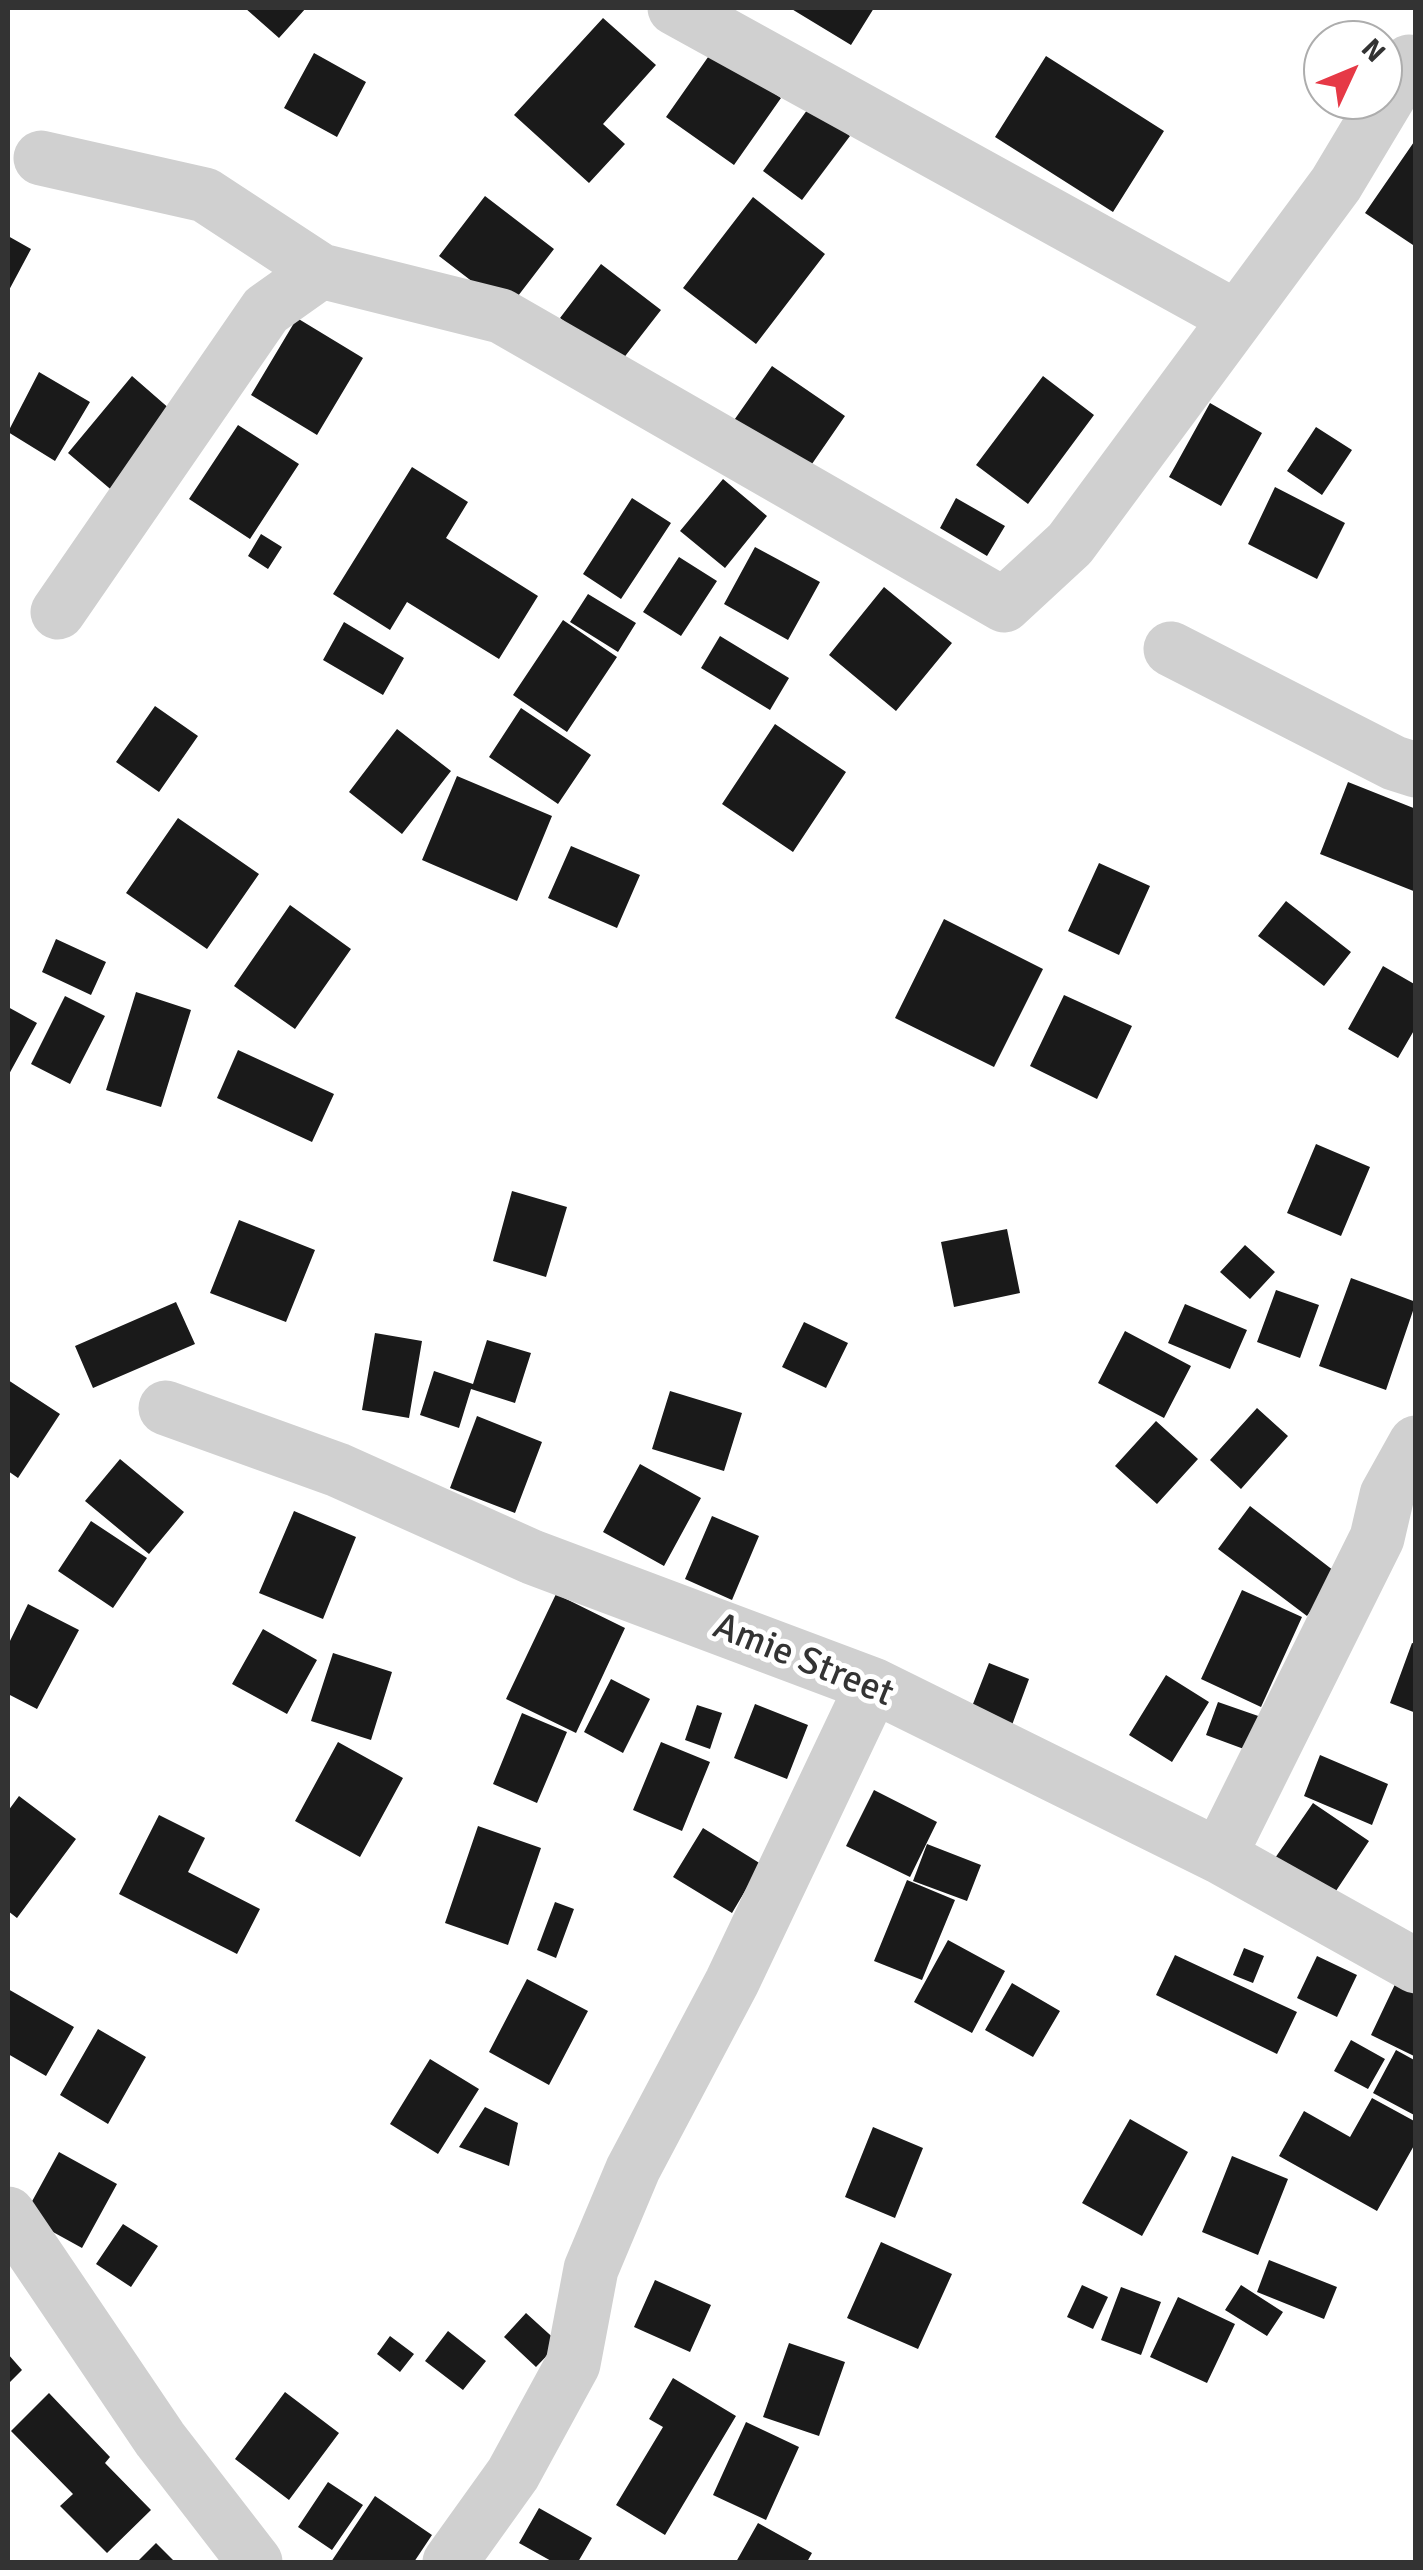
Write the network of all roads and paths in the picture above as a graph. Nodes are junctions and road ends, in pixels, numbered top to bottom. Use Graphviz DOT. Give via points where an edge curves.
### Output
graph roads {
  1 [pos="675,8"];
  2 [pos="1413,59"];
  3 [pos="42,158"];
  4 [pos="321,270"];
  5 [pos="1237,318"];
  6 [pos="58,612"];
  7 [pos="1171,649"];
  8 [pos="1416,770"];
  9 [pos="166,1408"];
  10 [pos="1416,1443"];
  11 [pos="872,1685"];
  12 [pos="1219,1856"];
  13 [pos="1416,1966"];
  14 [pos="8,2214"];
  15 [pos="256,2562"];
  16 [pos="450,2562"];
  1 -- 5 [label="street"];
  2 -- 5 [label="street" via="1336,184"];
  3 -- 4 [label="street" via="205,195"];
  4 -- 5 [label="street" via="501,316 1004,605 1070,544"];
  4 -- 6 [label="street" via="266,310"];
  7 -- 8 [label="street"];
  9 -- 11 [label="street, Amie Street" via="338,1470 532,1557"];
  10 -- 12 [label="street"];
  11 -- 12 [label="street, Amie Street"];
  11 -- 16 [label="street" via="732,1982 633,2169 591,2269 573,2364 513,2474"];
  12 -- 13 [label="street, Amie Street"];
  14 -- 15 [label="street" via="160,2439"];
}
